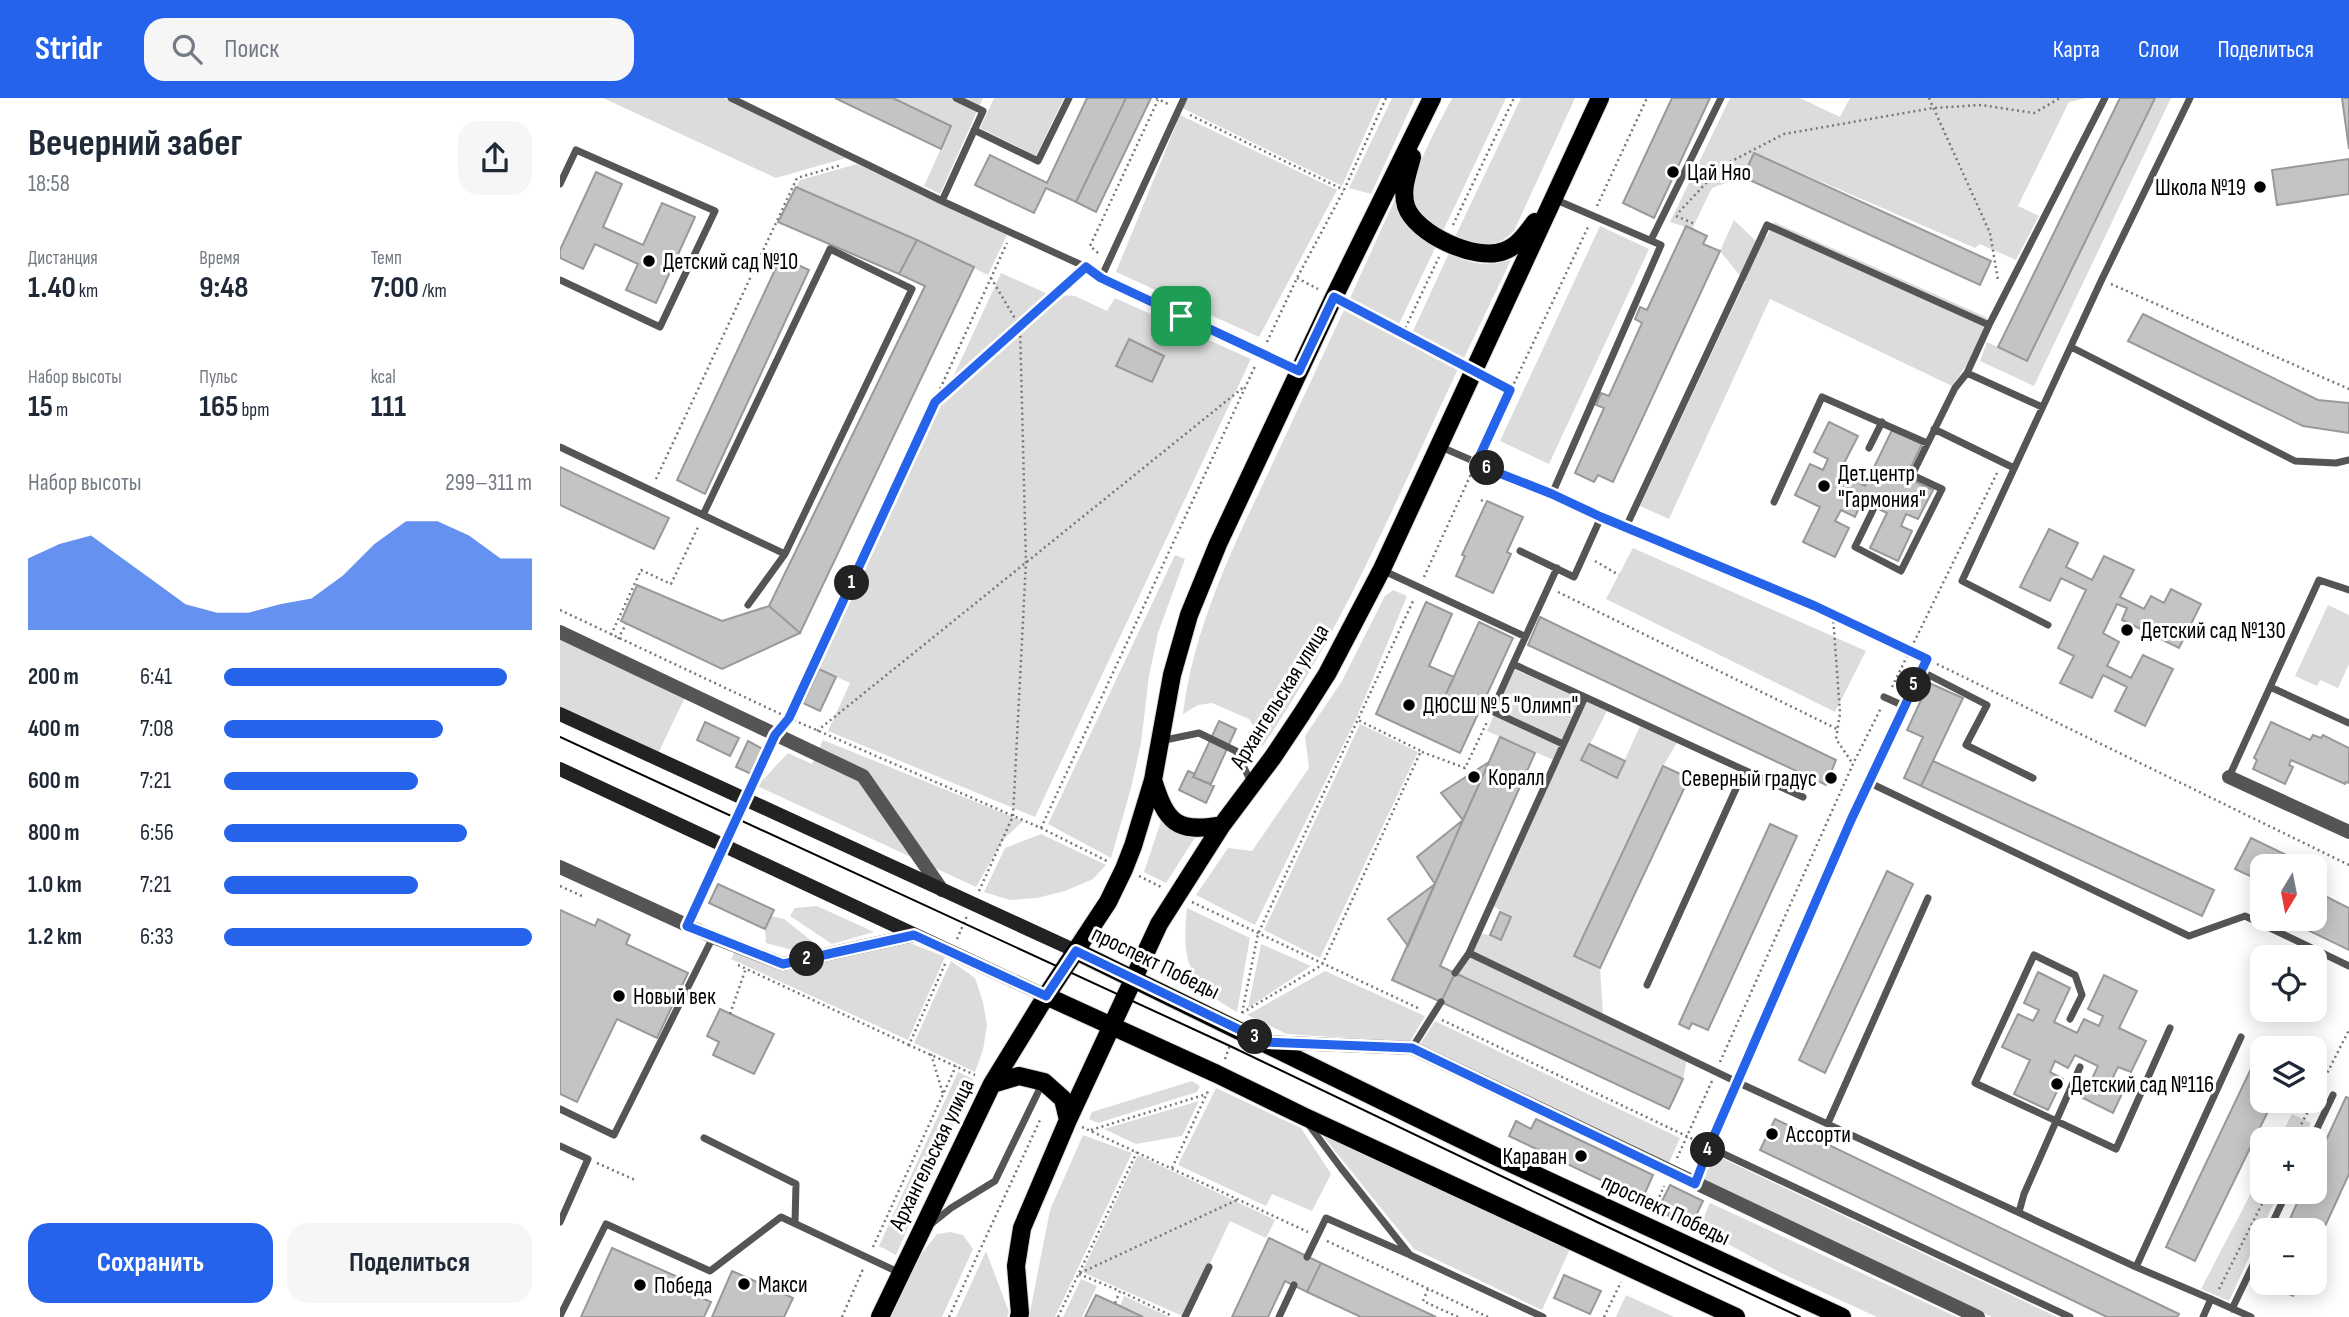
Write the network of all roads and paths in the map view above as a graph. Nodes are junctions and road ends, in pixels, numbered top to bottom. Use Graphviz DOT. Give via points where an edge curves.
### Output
graph roads {
  1 [pos="731,98"];
  2 [pos="956,98"];
  3 [pos="1069,98"];
  4 [pos="1158,98"];
  5 [pos="1184,98"];
  6 [pos="1386,98"];
  7 [pos="1432,98"];
  8 [pos="1514,98"];
  9 [pos="1600,98"];
  10 [pos="1647,98"];
  11 [pos="1721,98"];
  12 [pos="1929,98"];
  13 [pos="2060,98"];
  14 [pos="2105,98"];
  15 [pos="2190,98"];
  16 [pos="1933,108"];
  17 [pos="1178,110"];
  18 [pos="1420,123"];
  19 [pos="974,130"];
  20 [pos="858,160"];
  21 [pos="560,184"];
  22 [pos="1344,190"];
  23 [pos="1554,198"];
  24 [pos="942,201"];
  25 [pos="1593,215"];
  26 [pos="1695,224"];
  27 [pos="1011,234"];
  28 [pos="1651,240"];
  29 [pos="1446,241"];
  30 [pos="1090,246"];
  31 [pos="1086,267"];
  32 [pos="991,278"];
  33 [pos="1101,278"];
  34 [pos="1297,278"];
  35 [pos="2102,279"];
  36 [pos="560,280"];
  37 [pos="1334,297"];
  38 [pos="2002,300"];
  39 [pos="1989,325"];
  40 [pos="1020,327"];
  41 [pos="1403,333"];
  42 [pos="2071,347"];
  43 [pos="1262,353"];
  44 [pos="1299,371"];
  45 [pos="1474,372"];
  46 [pos="1967,373"];
  47 [pos="1247,385"];
  48 [pos="2349,389"];
  49 [pos="1510,390"];
  50 [pos="935,402"];
  51 [pos="2042,407"];
  52 [pos="1882,422"];
  53 [pos="1934,429"];
  54 [pos="1927,443"];
  55 [pos="1439,446"];
  56 [pos="560,447"];
  57 [pos="1869,448"];
  58 [pos="2349,460"];
  59 [pos="1476,464"];
  60 [pos="2014,468"];
  61 [pos="650,490"];
  62 [pos="1552,494"];
  63 [pos="1774,502"];
  64 [pos="1872,510"];
  65 [pos="703,515"];
  66 [pos="1601,517"];
  67 [pos="1626,527"];
  68 [pos="1520,551"];
  69 [pos="785,554"];
  70 [pos="1584,555"];
  71 [pos="1027,562"];
  72 [pos="1557,568"];
  73 [pos="1382,569"];
  74 [pos="1619,575"];
  75 [pos="1420,586"];
  76 [pos="1548,587"];
  77 [pos="2349,590"];
  78 [pos="748,605"];
  79 [pos="1833,615"];
  80 [pos="626,624"];
  81 [pos="2048,625"];
  82 [pos="560,632"];
  83 [pos="611,635"];
  84 [pos="1524,636"];
  85 [pos="618,639"];
  86 [pos="1927,659"];
  87 [pos="1513,664"];
  88 [pos="1921,671"];
  89 [pos="2270,687"];
  90 [pos="1585,697"];
  91 [pos="1884,697"];
  92 [pos="1904,706"];
  93 [pos="1492,711"];
  94 [pos="560,714"];
  95 [pos="1358,720"];
  96 [pos="2349,723"];
  97 [pos="1837,729"];
  98 [pos="817,731"];
  99 [pos="775,735"];
  100 [pos="1160,741"];
  101 [pos="1563,744"];
  102 [pos="1422,751"];
  103 [pos="1853,764"];
  104 [pos="560,769"];
  105 [pos="1744,771"];
  106 [pos="2229,776"];
  107 [pos="2034,778"];
  108 [pos="1153,780"];
  109 [pos="1868,782"];
  110 [pos="1252,785"];
  111 [pos="1803,797"];
  112 [pos="744,799"];
  113 [pos="1222,825"];
  114 [pos="1041,828"];
  115 [pos="2349,832"];
  116 [pos="724,846"];
  117 [pos="2349,865"];
  118 [pos="560,867"];
  119 [pos="560,886"];
  120 [pos="943,890"];
  121 [pos="584,897"];
  122 [pos="1928,898"];
  123 [pos="973,903"];
  124 [pos="687,926"];
  125 [pos="914,935"];
  126 [pos="713,937"];
  127 [pos="1076,951"];
  128 [pos="951,952"];
  129 [pos="1469,953"];
  130 [pos="736,964"];
  131 [pos="2349,966"];
  132 [pos="746,968"];
  133 [pos="1455,973"];
  134 [pos="1134,979"];
  135 [pos="1647,985"];
  136 [pos="1046,996"];
  137 [pos="1441,1002"];
  138 [pos="730,1014"];
  139 [pos="2070,1019"];
  140 [pos="1239,1021"];
  141 [pos="1112,1026"];
  142 [pos="2170,1028"];
  143 [pos="2349,1030"];
  144 [pos="2241,1037"];
  145 [pos="1265,1042"];
  146 [pos="909,1045"];
  147 [pos="1412,1048"];
  148 [pos="931,1054"];
  149 [pos="956,1066"];
  150 [pos="2080,1067"];
  151 [pos="2327,1073"];
  152 [pos="1217,1074"];
  153 [pos="1044,1082"];
  154 [pos="1737,1082"];
  155 [pos="992,1084"];
  156 [pos="943,1094"];
  157 [pos="1207,1094"];
  158 [pos="2333,1095"];
  159 [pos="1033,1103"];
  160 [pos="560,1108"];
  161 [pos="1303,1116"];
  162 [pos="1068,1120"];
  163 [pos="2056,1122"];
  164 [pos="1828,1123"];
  165 [pos="2318,1127"];
  166 [pos="1091,1130"];
  167 [pos="704,1138"];
  168 [pos="560,1146"];
  169 [pos="1709,1147"];
  170 [pos="1137,1152"];
  171 [pos="588,1159"];
  172 [pos="1172,1168"];
  173 [pos="635,1180"];
  174 [pos="1695,1184"];
  175 [pos="1239,1199"];
  176 [pos="2262,1204"];
  177 [pos="2019,1212"];
  178 [pos="560,1222"];
  179 [pos="795,1223"];
  180 [pos="919,1234"];
  181 [pos="1317,1236"];
  182 [pos="1410,1255"];
  183 [pos="1307,1256"];
  184 [pos="868,1258"];
  185 [pos="1209,1267"];
  186 [pos="2136,1267"];
  187 [pos="2250,1271"];
  188 [pos="900,1273"];
  189 [pos="1079,1273"];
  190 [pos="1294,1285"];
  191 [pos="1428,1289"];
  192 [pos="1120,1291"];
  193 [pos="2212,1300"];
  194 [pos="1115,1303"];
  195 [pos="2232,1309"];
  196 [pos="560,1316"];
  197 [pos="842,1317"];
  198 [pos="880,1317"];
  199 [pos="949,1317"];
  200 [pos="1019,1317"];
  201 [pos="1058,1317"];
  202 [pos="1175,1317"];
  203 [pos="1185,1317"];
  204 [pos="1279,1317"];
  205 [pos="1458,1317"];
  206 [pos="1488,1317"];
  207 [pos="1543,1317"];
  208 [pos="1736,1317"];
  209 [pos="1842,1317"];
  210 [pos="1978,1317"];
  211 [pos="2070,1317"];
  212 [pos="2203,1317"];
  213 [pos="2251,1317"];
  1 -- 20 [label="lane"];
  2 -- 19 [label="lane" via="984,111"];
  3 -- 19 [label="lane" via="1038,161"];
  4 -- 17 [label="path"];
  4 -- 30 [label="path"];
  5 -- 17 [label="lane"];
  6 -- 22 [label="path"];
  7 -- 18 [label="main road, Архангельская улица"];
  8 -- 29 [label="path"];
  9 -- 23 [label="main road, Архангельская улица"];
  10 -- 25 [label="path"];
  11 -- 28 [label="lane"];
  12 -- 16 [label="path"];
  13 -- 16 [label="path" via="2034,113 1981,105"];
  14 -- 38 [label="lane"];
  15 -- 35 [label="lane"];
  16 -- 26 [label="path" via="1784,134 1722,166 1676,216"];
  16 -- 38 [label="path" via="1990,233"];
  17 -- 22 [label="path"];
  17 -- 33 [label="lane"];
  18 -- 29 [label="main road" via="1404,187 1406,206 1413,220"];
  18 -- 37 [label="main road, Архангельская улица"];
  19 -- 24 [label="lane"];
  20 -- 24 [label="lane"];
  20 -- 61 [label="path" via="797,178"];
  21 -- 36 [label="lane" via="576,150 715,211 660,327"];
  22 -- 34 [label="path"];
  23 -- 25 [label="lane"];
  23 -- 29 [label="main road" via="1518,243 1503,252 1466,252"];
  23 -- 45 [label="main road, Архангельская улица"];
  24 -- 27 [label="lane"];
  25 -- 28 [label="lane"];
  25 -- 49 [label="path"];
  27 -- 31 [label="lane"];
  27 -- 32 [label="path"];
  28 -- 62 [label="lane" via="1661,246"];
  29 -- 41 [label="path"];
  31 -- 33 [label="lane"];
  31 -- 40 [label="path"];
  32 -- 40 [label="path"];
  32 -- 50 [label="path"];
  33 -- 43 [label="lane"];
  34 -- 37 [label="path"];
  34 -- 43 [label="path"];
  35 -- 42 [label="lane"];
  35 -- 48 [label="path"];
  37 -- 41 [label="path"];
  37 -- 44 [label="main road, Архангельская улица"];
  38 -- 39 [label="lane"];
  39 -- 46 [label="lane"];
  39 -- 67 [label="lane" via="1767,225"];
  40 -- 50 [label="path"];
  40 -- 71 [label="path"];
  41 -- 45 [label="path"];
  42 -- 51 [label="lane"];
  42 -- 58 [label="lane" via="2295,460"];
  43 -- 44 [label="lane"];
  43 -- 47 [label="path"];
  44 -- 100 [label="main road, Архангельская улица" via="1189,615"];
  45 -- 49 [label="path"];
  45 -- 55 [label="main road, Архангельская улица"];
  46 -- 51 [label="lane"];
  46 -- 53 [label="lane"];
  47 -- 71 [label="path"];
  47 -- 114 [label="path"];
  49 -- 59 [label="path"];
  50 -- 99 [label="path" via="789,718"];
  51 -- 60 [label="lane"];
  52 -- 54 [label="lane"];
  52 -- 57 [label="lane"];
  52 -- 63 [label="lane" via="1822,397"];
  53 -- 54 [label="lane"];
  53 -- 60 [label="lane"];
  54 -- 64 [label="lane" via="1912,475 1942,489 1901,571 1855,547"];
  55 -- 59 [label="lane"];
  55 -- 73 [label="main road, Архангельская улица"];
  56 -- 61 [label="lane"];
  59 -- 62 [label="lane"];
  59 -- 75 [label="path"];
  60 -- 81 [label="lane" via="1962,581"];
  61 -- 65 [label="lane"];
  62 -- 66 [label="lane"];
  65 -- 69 [label="lane"];
  65 -- 69 [label="lane" via="830,249 912,289"];
  65 -- 83 [label="path" via="671,584 641,570"];
  66 -- 67 [label="lane"];
  66 -- 70 [label="lane"];
  67 -- 79 [label="path"];
  68 -- 72 [label="lane"];
  69 -- 78 [label="lane"];
  70 -- 72 [label="lane" via="1574,577"];
  70 -- 74 [label="path"];
  71 -- 98 [label="path"];
  71 -- 123 [label="path" via="1013,816"];
  72 -- 76 [label="lane"];
  73 -- 75 [label="lane"];
  73 -- 110 [label="main road, Архангельская улица" via="1326,674"];
  75 -- 84 [label="lane"];
  75 -- 95 [label="path"];
  76 -- 84 [label="lane"];
  76 -- 97 [label="path"];
  77 -- 89 [label="lane" via="2319,580"];
  79 -- 86 [label="path"];
  79 -- 97 [label="path" via="1840,713"];
  80 -- 85 [label="path"];
  82 -- 99 [label="street"];
  84 -- 87 [label="lane"];
  86 -- 88 [label="lane"];
  86 -- 117 [label="path"];
  87 -- 90 [label="lane"];
  87 -- 93 [label="lane"];
  88 -- 92 [label="lane"];
  88 -- 107 [label="lane" via="1987,705 1966,746"];
  89 -- 96 [label="lane"];
  89 -- 106 [label="lane"];
  90 -- 101 [label="lane"];
  90 -- 105 [label="lane"];
  91 -- 92 [label="lane"];
  92 -- 109 [label="lane"];
  93 -- 101 [label="lane"];
  93 -- 102 [label="path" via="1465,768"];
  94 -- 112 [label="main road, проспект Победы"];
  95 -- 102 [label="path"];
  95 -- 140 [label="path" via="1258,934"];
  97 -- 103 [label="path" via="1836,739"];
  99 -- 112 [label="path"];
  99 -- 120 [label="street" via="863,776"];
  100 -- 108 [label="main road, Архангельская улица"];
  100 -- 110 [label="lane" via="1199,733 1236,751"];
  101 -- 129 [label="lane"];
  102 -- 140 [label="path" via="1322,965"];
  104 -- 116 [label="main road"];
  105 -- 111 [label="lane"];
  105 -- 135 [label="lane"];
  106 -- 115 [label="street"];
  108 -- 113 [label="main road" via="1170,818 1193,829"];
  108 -- 127 [label="main road, Архангельская улица" via="1124,869"];
  109 -- 131 [label="lane" via="2189,936 2245,916"];
  109 -- 154 [label="lane"];
  110 -- 113 [label="main road, Архангельская улица"];
  112 -- 116 [label="path"];
  112 -- 120 [label="main road, проспект Победы"];
  113 -- 134 [label="main road, Архангельская улица" via="1176,894"];
  116 -- 124 [label="path"];
  116 -- 125 [label="main road"];
  118 -- 124 [label="street"];
  119 -- 121 [label="path"];
  120 -- 123 [label="main road, проспект Победы"];
  122 -- 164 [label="lane"];
  123 -- 127 [label="main road, проспект Победы"];
  123 -- 128 [label="path"];
  124 -- 126 [label="street"];
  125 -- 126 [label="street" via="783,964"];
  125 -- 128 [label="main road"];
  126 -- 160 [label="lane" via="614,1135"];
  127 -- 134 [label="main road, проспект Победы"];
  127 -- 136 [label="main road, Архангельская улица"];
  128 -- 136 [label="main road"];
  128 -- 146 [label="path"];
  129 -- 133 [label="lane"];
  129 -- 154 [label="lane"];
  130 -- 132 [label="path"];
  132 -- 138 [label="path"];
  132 -- 146 [label="path"];
  134 -- 140 [label="main road, проспект Победы"];
  134 -- 141 [label="main road, Архангельская улица"];
  136 -- 141 [label="main road"];
  136 -- 155 [label="main road, Архангельская улица"];
  137 -- 147 [label="lane"];
  139 -- 163 [label="lane" via="2082,995 2075,975 2034,955 1975,1083"];
  140 -- 145 [label="main road, проспект Победы"];
  140 -- 152 [label="path"];
  141 -- 152 [label="main road"];
  141 -- 162 [label="main road, Архангельская улица"];
  142 -- 163 [label="lane" via="2116,1149"];
  143 -- 151 [label="path"];
  144 -- 186 [label="lane"];
  145 -- 147 [label="street"];
  145 -- 209 [label="main road, проспект Победы" via="1507,1162"];
  146 -- 148 [label="path"];
  147 -- 174 [label="street"];
  148 -- 149 [label="path"];
  148 -- 156 [label="path"];
  149 -- 155 [label="path"];
  149 -- 156 [label="path"];
  150 -- 163 [label="lane"];
  152 -- 157 [label="path"];
  152 -- 161 [label="main road"];
  153 -- 155 [label="main road" via="1019,1076"];
  153 -- 159 [label="lane"];
  153 -- 162 [label="main road" via="1063,1099"];
  154 -- 164 [label="lane"];
  154 -- 169 [label="lane"];
  155 -- 180 [label="main road, Архангельская улица"];
  156 -- 184 [label="path"];
  157 -- 166 [label="path"];
  157 -- 172 [label="path"];
  158 -- 165 [label="lane"];
  159 -- 180 [label="lane" via="995,1181"];
  159 -- 199 [label="path" via="1045,1109"];
  161 -- 182 [label="lane"];
  161 -- 208 [label="main road"];
  162 -- 166 [label="path"];
  162 -- 200 [label="main road, Архангельская улица" via="1022,1227 1016,1266"];
  163 -- 177 [label="lane"];
  164 -- 177 [label="lane"];
  166 -- 170 [label="path"];
  167 -- 179 [label="lane" via="796,1184"];
  168 -- 171 [label="lane"];
  169 -- 174 [label="lane"];
  169 -- 211 [label="lane"];
  170 -- 172 [label="path"];
  170 -- 189 [label="path"];
  171 -- 173 [label="path"];
  171 -- 178 [label="lane"];
  172 -- 175 [label="path"];
  174 -- 210 [label="street"];
  175 -- 181 [label="path"];
  175 -- 189 [label="path"];
  176 -- 193 [label="path"];
  177 -- 186 [label="lane"];
  179 -- 184 [label="lane"];
  179 -- 196 [label="lane" via="781,1217 710,1271 606,1224"];
  180 -- 188 [label="main road, Архангельская улица"];
  181 -- 182 [label="lane" via="1326,1218"];
  181 -- 183 [label="lane"];
  181 -- 191 [label="path"];
  182 -- 207 [label="lane"];
  184 -- 188 [label="lane"];
  184 -- 197 [label="path"];
  185 -- 203 [label="lane"];
  186 -- 193 [label="lane"];
  187 -- 195 [label="lane"];
  188 -- 198 [label="main road, Архангельская улица"];
  189 -- 192 [label="path"];
  189 -- 201 [label="path"];
  190 -- 204 [label="lane"];
  191 -- 205 [label="path" via="1423,1301"];
  191 -- 206 [label="path"];
  192 -- 194 [label="path"];
  192 -- 202 [label="path"];
  193 -- 195 [label="lane"];
  193 -- 212 [label="lane"];
  195 -- 213 [label="lane"];
}
